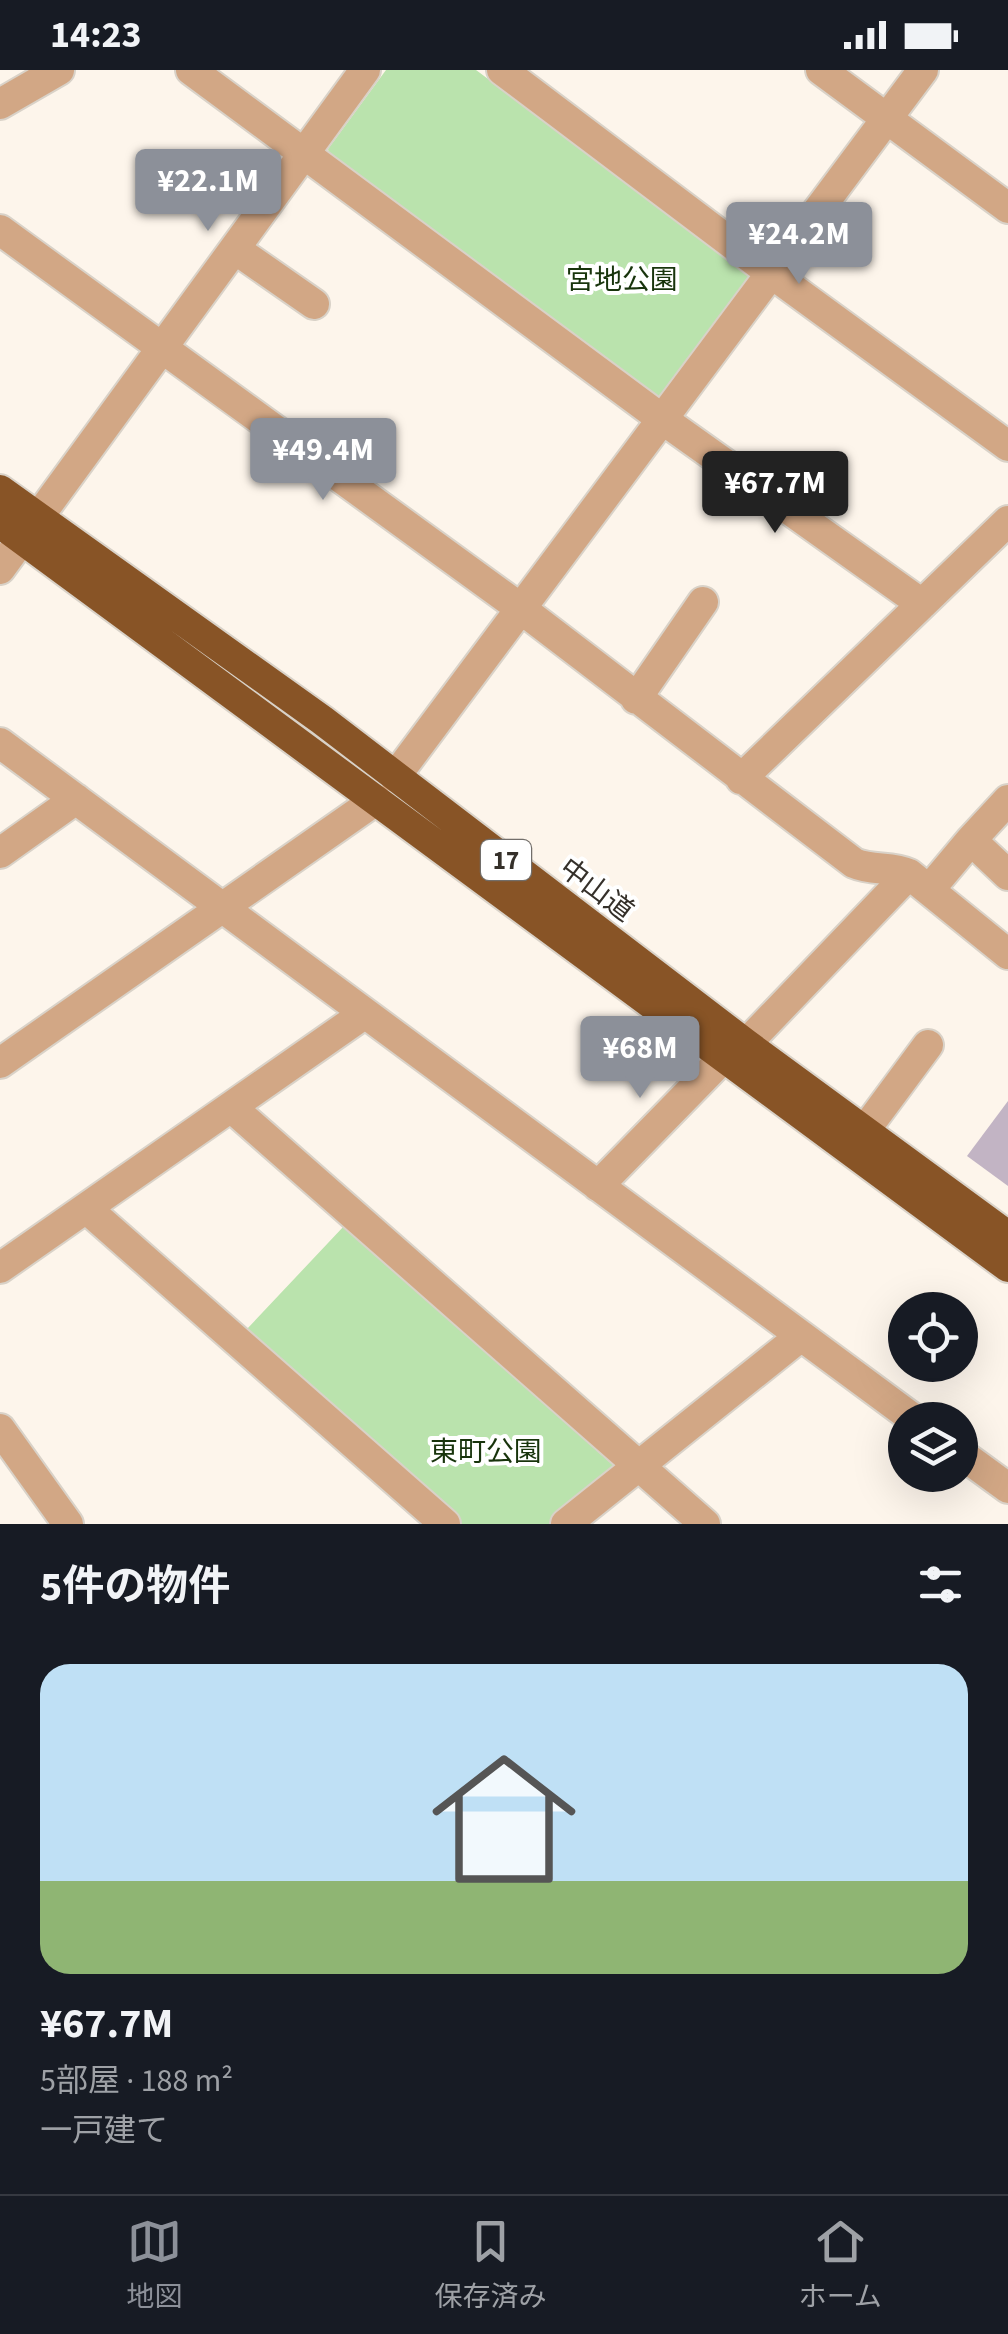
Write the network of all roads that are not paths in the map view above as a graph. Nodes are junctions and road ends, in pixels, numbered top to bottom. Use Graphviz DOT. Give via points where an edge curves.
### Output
graph roads {
  1 [pos="59,70"];
  2 [pos="191,70"];
  3 [pos="365,70"];
  4 [pos="502,70"];
  5 [pos="821,70"];
  6 [pos="923,70"];
  7 [pos="0,104"];
  8 [pos="888,119"];
  9 [pos="303,153"];
  10 [pos="1008,208"];
  11 [pos="0,230"];
  12 [pos="235,249"];
  13 [pos="771,274"];
  14 [pos="314,304"];
  15 [pos="162,350"];
  16 [pos="662,419"];
  17 [pos="1008,446"];
  18 [pos="0,490"];
  19 [pos="1008,521"];
  20 [pos="20,527"];
  21 [pos="0,570"];
  22 [pos="702,602"];
  23 [pos="922,604"];
  24 [pos="520,608"];
  25 [pos="636,698"];
  26 [pos="0,743"];
  27 [pos="741,779"];
  28 [pos="386,788"];
  29 [pos="76,800"];
  30 [pos="1008,800"];
  31 [pos="971,840"];
  32 [pos="0,853"];
  33 [pos="1008,875"];
  34 [pos="919,882"];
  35 [pos="222,909"];
  36 [pos="1008,954"];
  37 [pos="364,1014"];
  38 [pos="928,1045"];
  39 [pos="735,1051"];
  40 [pos="0,1063"];
  41 [pos="231,1107"];
  42 [pos="866,1130"];
  43 [pos="598,1186"];
  44 [pos="86,1208"];
  45 [pos="1008,1236"];
  46 [pos="1008,1267"];
  47 [pos="0,1268"];
  48 [pos="801,1336"];
  49 [pos="891,1402"];
  50 [pos="0,1429"];
  51 [pos="978,1461"];
  52 [pos="639,1466"];
  53 [pos="1001,1471"];
  54 [pos="68,1524"];
  55 [pos="445,1524"];
  56 [pos="566,1524"];
  57 [pos="705,1524"];
  1 -- 7 [label="street"];
  2 -- 9 [label="street"];
  3 -- 9 [label="street"];
  4 -- 13 [label="street"];
  5 -- 8 [label="street"];
  6 -- 8 [label="street"];
  8 -- 10 [label="street"];
  8 -- 13 [label="street"];
  9 -- 12 [label="street"];
  9 -- 16 [label="street"];
  11 -- 15 [label="street"];
  12 -- 14 [label="street"];
  12 -- 15 [label="street"];
  13 -- 16 [label="street"];
  13 -- 17 [label="street"];
  15 -- 20 [label="street"];
  15 -- 24 [label="street"];
  16 -- 23 [label="street"];
  16 -- 24 [label="street"];
  18 -- 20 [label="highway, 中山道 / 17"];
  19 -- 23 [label="street"];
  20 -- 21 [label="street"];
  20 -- 28 [label="highway, 中山道 / 17" via="322,720"];
  22 -- 25 [label="street"];
  23 -- 27 [label="street"];
  24 -- 25 [label="street"];
  24 -- 28 [label="street"];
  25 -- 27 [label="street"];
  26 -- 29 [label="street"];
  27 -- 34 [label="street" via="854,863 896,868"];
  28 -- 35 [label="street"];
  28 -- 39 [label="highway, 中山道 / 17"];
  29 -- 32 [label="street"];
  29 -- 35 [label="street"];
  30 -- 31 [label="street"];
  31 -- 33 [label="street"];
  31 -- 34 [label="street"];
  34 -- 36 [label="street"];
  34 -- 39 [label="street"];
  35 -- 37 [label="street"];
  35 -- 40 [label="street"];
  37 -- 41 [label="street"];
  37 -- 43 [label="street"];
  38 -- 42 [label="street"];
  39 -- 42 [label="highway, 中山道 / 17"];
  39 -- 43 [label="street"];
  39 -- 46 [label="highway, 中山道 / 17"];
  41 -- 44 [label="street"];
  41 -- 52 [label="street"];
  42 -- 45 [label="highway, 中山道 / 17"];
  43 -- 48 [label="street"];
  44 -- 47 [label="street"];
  44 -- 55 [label="street"];
  48 -- 49 [label="street"];
  48 -- 52 [label="street"];
  50 -- 54 [label="street"];
  51 -- 53 [label="street"];
  52 -- 56 [label="street"];
  52 -- 57 [label="street"];
}
